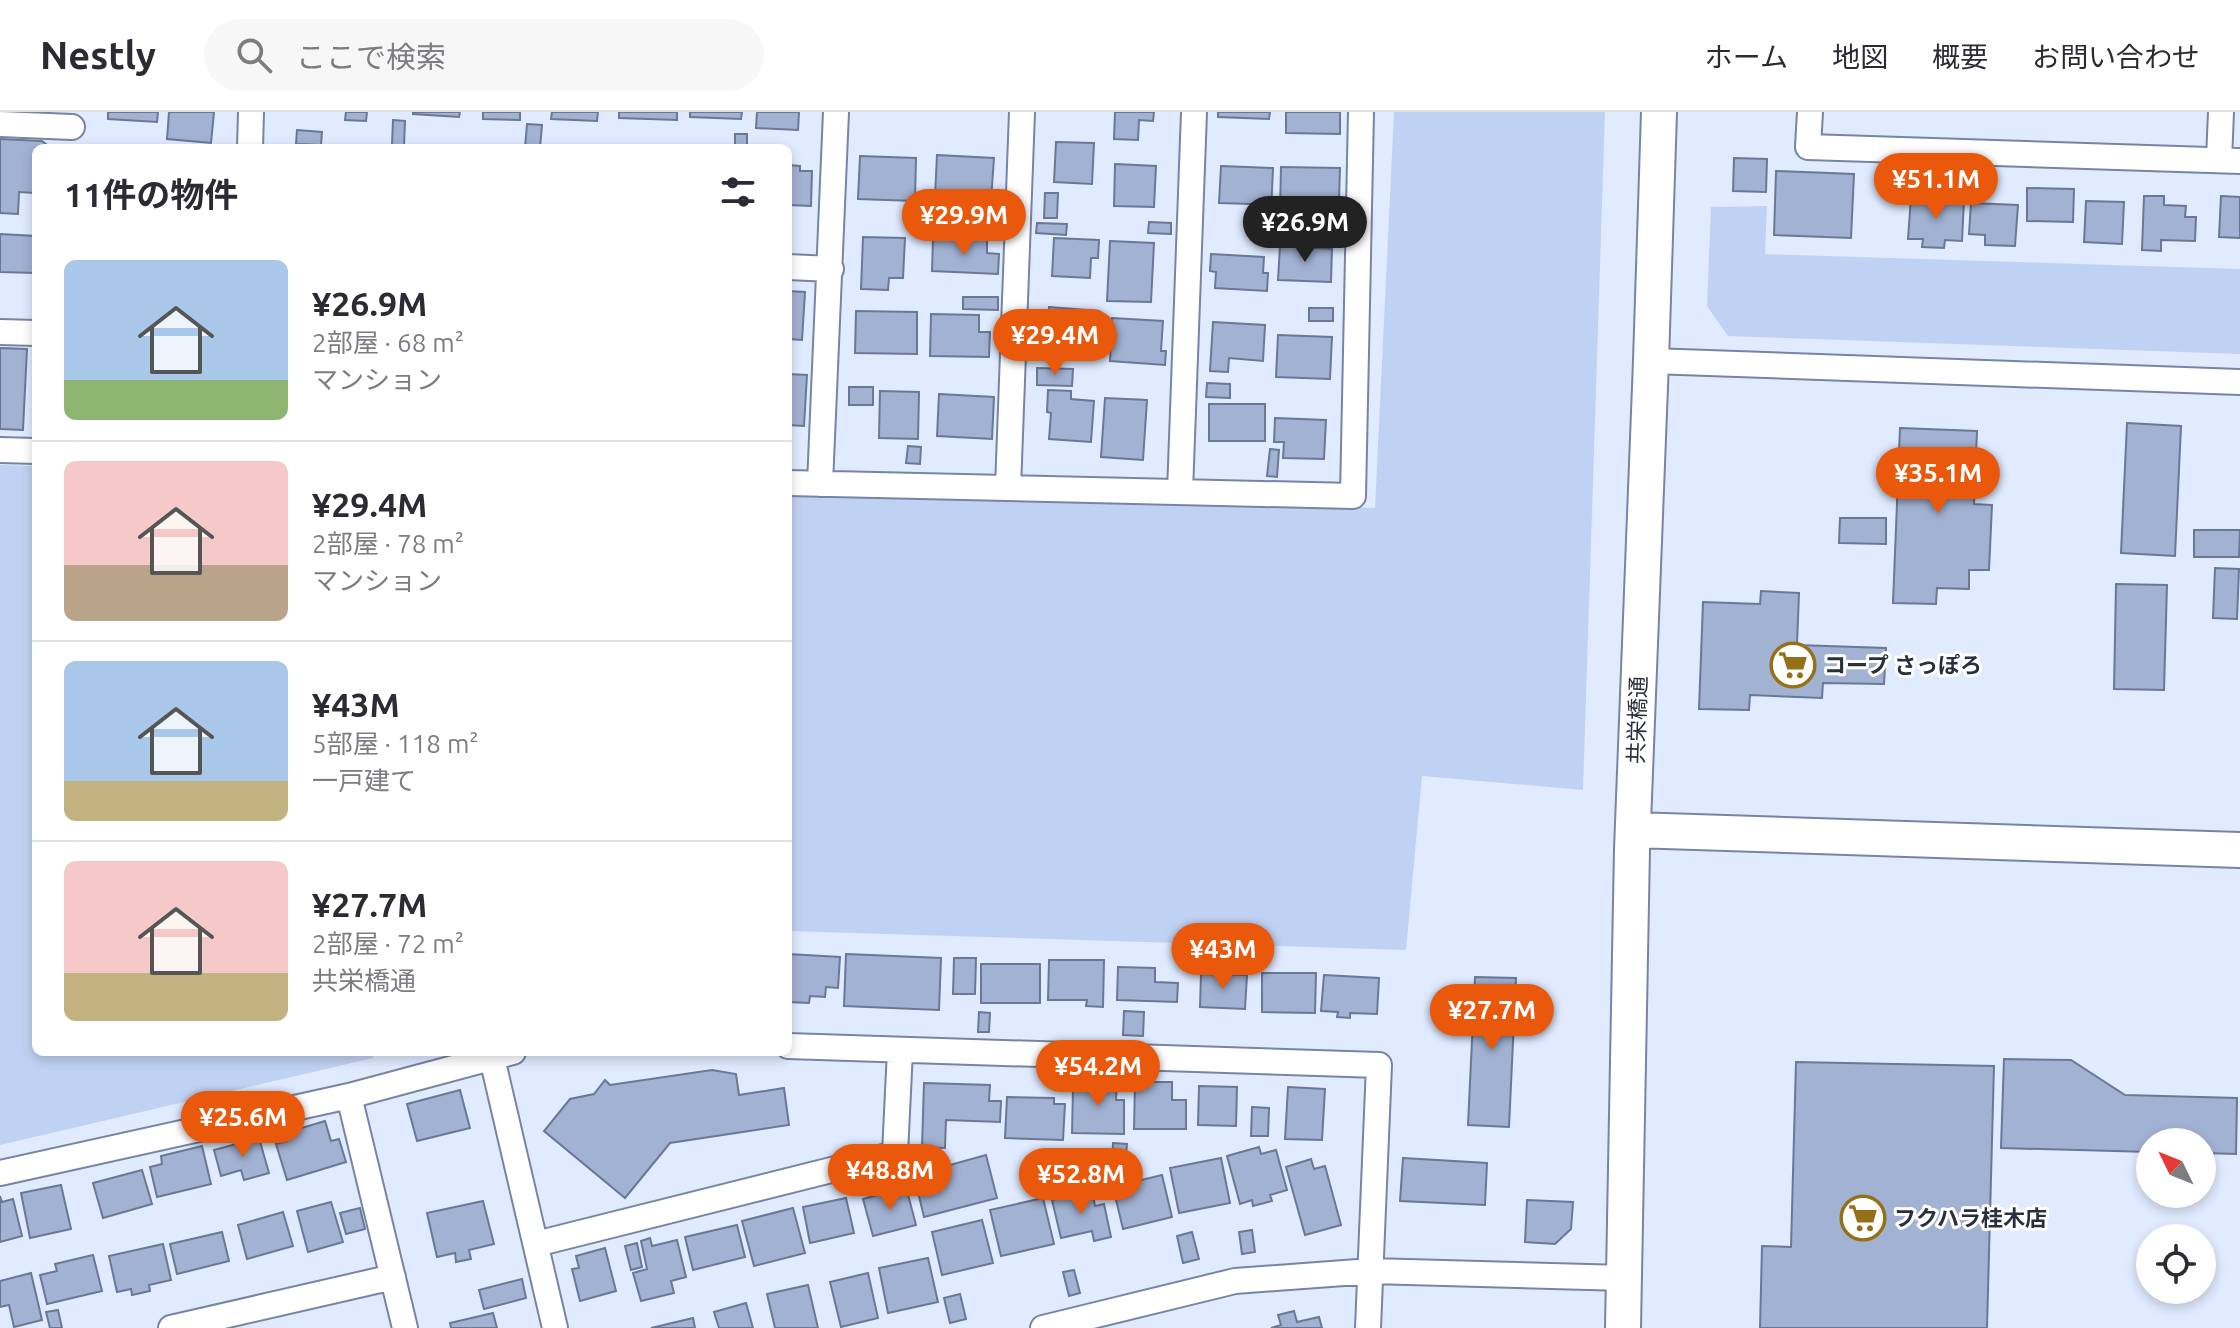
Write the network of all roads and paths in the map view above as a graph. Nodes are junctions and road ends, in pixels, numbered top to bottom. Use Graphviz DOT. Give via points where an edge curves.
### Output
graph roads {
  1 [pos="251,112"];
  2 [pos="836,112"];
  3 [pos="1022,112"];
  4 [pos="1194,112"];
  5 [pos="1361,112"];
  6 [pos="1659,112"];
  7 [pos="1810,112"];
  8 [pos="2221,112"];
  9 [pos="0,124"];
  10 [pos="72,129"];
  11 [pos="250,144"];
  12 [pos="2229,160"];
  13 [pos="792,267"];
  14 [pos="831,269"];
  15 [pos="0,332"];
  16 [pos="32,333"];
  17 [pos="1651,361"];
  18 [pos="2240,382"];
  19 [pos="0,450"];
  20 [pos="32,451"];
  21 [pos="792,483"];
  22 [pos="820,484"];
  23 [pos="1008,488"];
  24 [pos="1180,492"];
  25 [pos="1633,830"];
  26 [pos="2240,850"];
  27 [pos="792,1046"];
  28 [pos="900,1050"];
  29 [pos="499,1056"];
  30 [pos="503,1056"];
  31 [pos="349,1096"];
  32 [pos="0,1173"];
  33 [pos="536,1244"];
  34 [pos="1371,1271"];
  35 [pos="393,1277"];
  36 [pos="1625,1278"];
  37 [pos="171,1328"];
  38 [pos="405,1328"];
  39 [pos="555,1328"];
  40 [pos="1043,1328"];
  41 [pos="1368,1328"];
  42 [pos="1623,1328"];
  1 -- 11 [label="street"];
  2 -- 14 [label="street"];
  3 -- 23 [label="street"];
  4 -- 24 [label="street"];
  5 -- 24 [label="street" via="1353,496"];
  6 -- 17 [label="street, 共栄橋通"];
  7 -- 12 [label="street" via="1808,147"];
  8 -- 12 [label="street"];
  9 -- 10 [label="street"];
  13 -- 14 [label="street"];
  14 -- 22 [label="street"];
  15 -- 16 [label="street"];
  17 -- 18 [label="street"];
  17 -- 25 [label="street, 共栄橋通"];
  19 -- 20 [label="street"];
  21 -- 22 [label="street"];
  22 -- 23 [label="street"];
  23 -- 24 [label="street"];
  25 -- 26 [label="street"];
  25 -- 36 [label="street, 共栄橋通"];
  27 -- 28 [label="street"];
  28 -- 33 [label="street" via="895,1154"];
  28 -- 34 [label="street" via="1379,1065"];
  29 -- 31 [label="street"];
  30 -- 33 [label="street"];
  31 -- 32 [label="street"];
  31 -- 35 [label="street"];
  33 -- 39 [label="street"];
  34 -- 36 [label="street"];
  34 -- 40 [label="street" via="1235,1281"];
  34 -- 41 [label="street"];
  35 -- 37 [label="street"];
  35 -- 38 [label="street"];
  36 -- 42 [label="street, 共栄橋通"];
}
